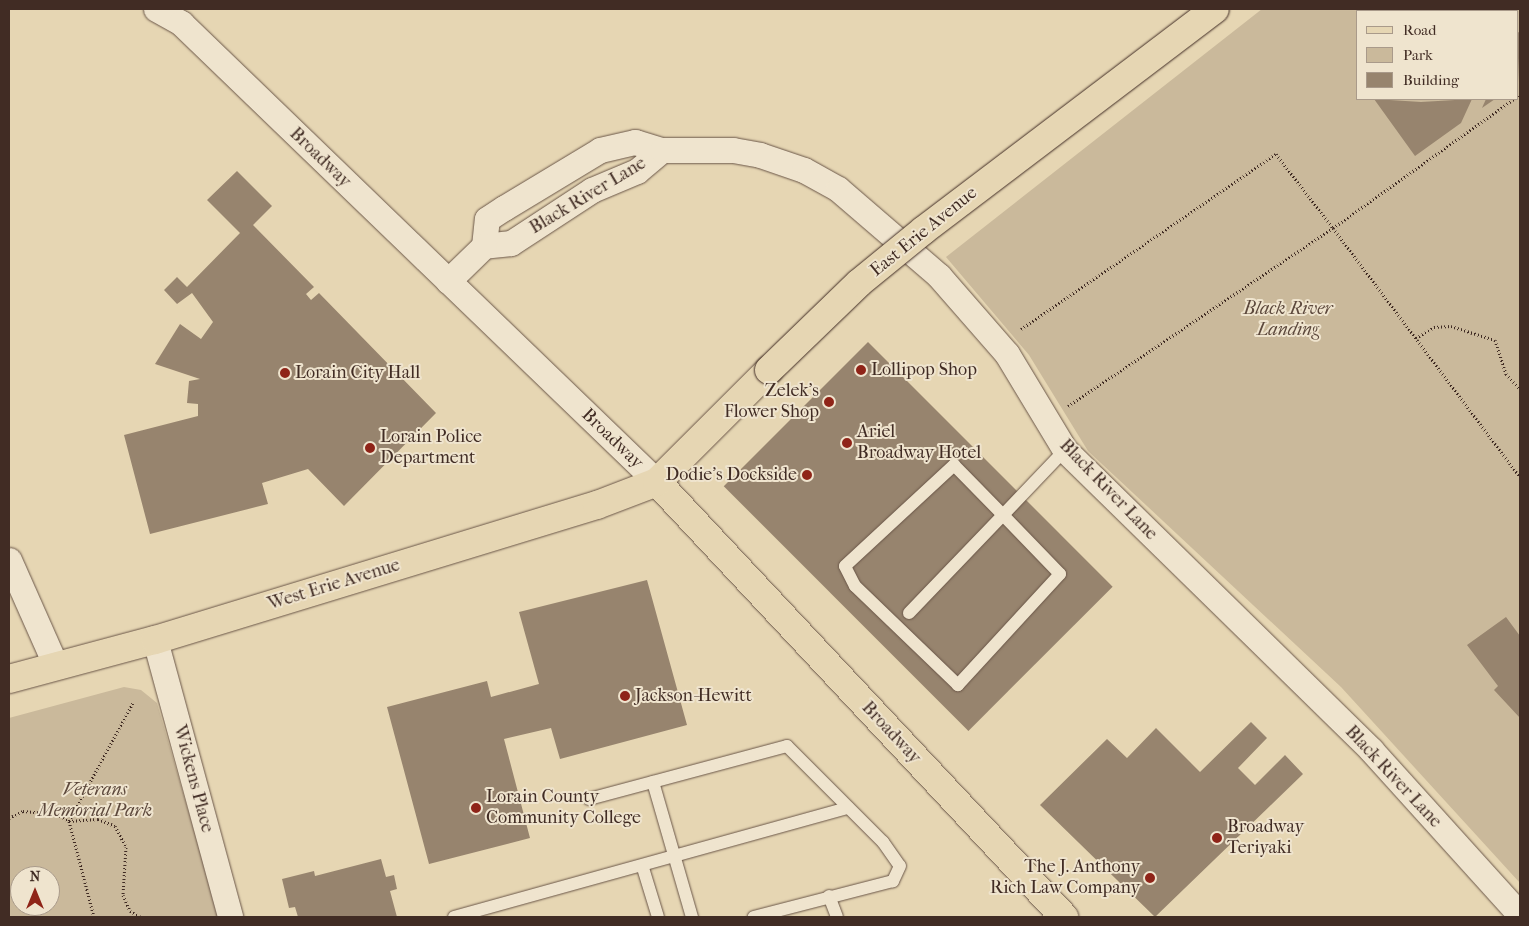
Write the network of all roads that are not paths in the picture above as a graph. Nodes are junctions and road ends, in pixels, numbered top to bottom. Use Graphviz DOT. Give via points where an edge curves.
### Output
graph roads {
  1 [pos="156,9"];
  2 [pos="1215,9"];
  3 [pos="662,150"];
  4 [pos="484,246"];
  5 [pos="448,281"];
  6 [pos="1065,450"];
  7 [pos="657,482"];
  8 [pos="1003,514"];
  9 [pos="9,560"];
  10 [pos="909,613"];
  11 [pos="155,640"];
  12 [pos="56,666"];
  13 [pos="9,679"];
  14 [pos="653,782"];
  15 [pos="589,799"];
  16 [pos="848,808"];
  17 [pos="675,859"];
  18 [pos="643,868"];
  19 [pos="829,896"];
  20 [pos="1520,914"];
  21 [pos="230,917"];
  22 [pos="454,917"];
  23 [pos="658,917"];
  24 [pos="692,917"];
  25 [pos="754,917"];
  26 [pos="837,917"];
  27 [pos="1064,917"];
  1 -- 5 [label="street, Broadway" via="181,24"];
  2 -- 7 [label="main road, East Erie Avenue, bridge" via="924,230 859,284"];
  3 -- 4 [label="street, Black River Lane" via="637,171 592,190 511,243"];
  3 -- 4 [label="street, Black River Lane" via="635,142 600,150 487,219"];
  3 -- 6 [label="street, Black River Lane" via="733,150 776,159 820,178 854,200 930,267 998,344"];
  4 -- 5 [label="street"];
  5 -- 7 [label="street, Broadway"];
  6 -- 8 [label="lane"];
  6 -- 20 [label="street, Black River Lane" via="1371,750"];
  7 -- 11 [label="main road, West Erie Avenue" via="597,505"];
  7 -- 27 [label="main road, Broadway"];
  8 -- 8 [label="lane" via="954,465 844,566 855,586 958,685 1060,574"];
  8 -- 10 [label="lane"];
  9 -- 12 [label="street"];
  11 -- 12 [label="main road, West Erie Avenue"];
  11 -- 21 [label="street, Wickens Place"];
  12 -- 13 [label="main road, West Erie Avenue"];
  14 -- 15 [label="lane"];
  14 -- 16 [label="lane" via="787,746"];
  14 -- 17 [label="lane"];
  16 -- 17 [label="lane"];
  16 -- 19 [label="lane" via="900,866 894,881"];
  17 -- 18 [label="lane"];
  17 -- 24 [label="lane"];
  18 -- 22 [label="lane"];
  18 -- 23 [label="lane"];
  19 -- 25 [label="lane"];
  19 -- 26 [label="lane"];
}
